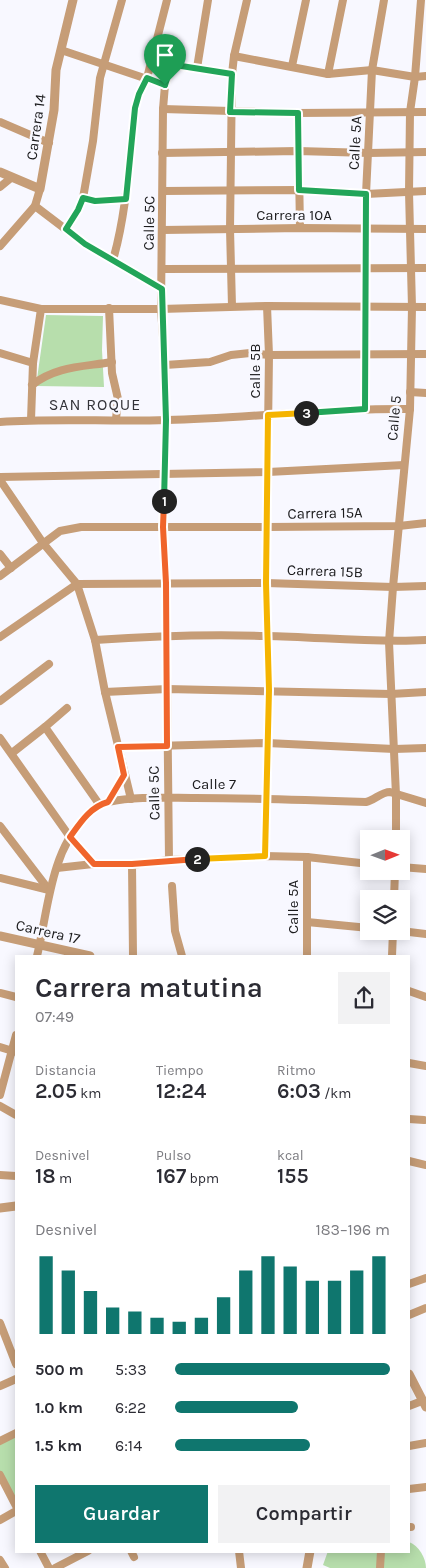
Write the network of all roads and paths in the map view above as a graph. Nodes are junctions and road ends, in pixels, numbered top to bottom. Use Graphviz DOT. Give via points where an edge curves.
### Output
graph roads {
  1 [pos="73,0"];
  2 [pos="122,0"];
  3 [pos="167,0"];
  4 [pos="208,0"];
  5 [pos="247,0"];
  6 [pos="306,0"];
  7 [pos="343,0"];
  8 [pos="384,0"];
  9 [pos="421,0"];
  10 [pos="423,33"];
  11 [pos="61,50"];
  12 [pos="234,56"];
  13 [pos="104,64"];
  14 [pos="292,66"];
  15 [pos="197,68"];
  16 [pos="372,70"];
  17 [pos="232,74"];
  18 [pos="328,74"];
  19 [pos="426,76"];
  20 [pos="415,77"];
  21 [pos="147,78"];
  22 [pos="165,85"];
  23 [pos="163,109"];
  24 [pos="230,112"];
  25 [pos="370,112"];
  26 [pos="410,112"];
  27 [pos="426,112"];
  28 [pos="298,113"];
  29 [pos="0,122"];
  30 [pos="49,143"];
  31 [pos="298,151"];
  32 [pos="162,152"];
  33 [pos="231,152"];
  34 [pos="409,152"];
  35 [pos="426,152"];
  36 [pos="369,153"];
  37 [pos="0,172"];
  38 [pos="11,178"];
  39 [pos="0,187"];
  40 [pos="40,189"];
  41 [pos="231,190"];
  42 [pos="299,190"];
  43 [pos="163,191"];
  44 [pos="426,191"];
  45 [pos="409,192"];
  46 [pos="366,194"];
  47 [pos="83,198"];
  48 [pos="126,199"];
  49 [pos="35,206"];
  50 [pos="300,228"];
  51 [pos="66,229"];
  52 [pos="230,229"];
  53 [pos="366,229"];
  54 [pos="410,229"];
  55 [pos="426,229"];
  56 [pos="162,230"];
  57 [pos="0,246"];
  58 [pos="113,260"];
  59 [pos="411,268"];
  60 [pos="426,268"];
  61 [pos="162,269"];
  62 [pos="231,269"];
  63 [pos="365,269"];
  64 [pos="162,289"];
  65 [pos="0,300"];
  66 [pos="232,306"];
  67 [pos="267,306"];
  68 [pos="365,306"];
  69 [pos="412,307"];
  70 [pos="426,307"];
  71 [pos="108,308"];
  72 [pos="41,309"];
  73 [pos="161,309"];
  74 [pos="269,354"];
  75 [pos="365,354"];
  76 [pos="411,354"];
  77 [pos="426,354"];
  78 [pos="1,355"];
  79 [pos="33,362"];
  80 [pos="112,362"];
  81 [pos="165,366"];
  82 [pos="32,385"];
  83 [pos="410,392"];
  84 [pos="426,392"];
  85 [pos="365,409"];
  86 [pos="410,409"];
  87 [pos="268,415"];
  88 [pos="116,419"];
  89 [pos="31,420"];
  90 [pos="166,420"];
  91 [pos="0,422"];
  92 [pos="404,465"];
  93 [pos="268,472"];
  94 [pos="165,473"];
  95 [pos="0,479"];
  96 [pos="426,524"];
  97 [pos="399,526"];
  98 [pos="163,527"];
  99 [pos="267,528"];
  100 [pos="43,543"];
  101 [pos="0,554"];
  102 [pos="11,568"];
  103 [pos="0,576"];
  104 [pos="166,583"];
  105 [pos="266,583"];
  106 [pos="77,584"];
  107 [pos="426,586"];
  108 [pos="393,587"];
  109 [pos="166,636"];
  110 [pos="267,636"];
  111 [pos="0,637"];
  112 [pos="95,640"];
  113 [pos="426,640"];
  114 [pos="389,642"];
  115 [pos="49,664"];
  116 [pos="167,689"];
  117 [pos="269,690"];
  118 [pos="105,692"];
  119 [pos="426,692"];
  120 [pos="391,694"];
  121 [pos="0,701"];
  122 [pos="67,708"];
  123 [pos="45,727"];
  124 [pos="0,738"];
  125 [pos="267,743"];
  126 [pos="167,746"];
  127 [pos="118,747"];
  128 [pos="426,748"];
  129 [pos="394,749"];
  130 [pos="12,753"];
  131 [pos="124,775"];
  132 [pos="396,795"];
  133 [pos="168,798"];
  134 [pos="266,798"];
  135 [pos="131,799"];
  136 [pos="108,802"];
  137 [pos="426,803"];
  138 [pos="99,804"];
  139 [pos="0,826"];
  140 [pos="396,830"];
  141 [pos="70,837"];
  142 [pos="265,856"];
  143 [pos="307,857"];
  144 [pos="169,860"];
  145 [pos="360,863"];
  146 [pos="94,864"];
  147 [pos="132,864"];
  148 [pos="57,868"];
  149 [pos="410,868"];
  150 [pos="426,869"];
  151 [pos="0,878"];
  152 [pos="172,886"];
  153 [pos="49,890"];
  154 [pos="307,922"];
  155 [pos="360,927"];
  156 [pos="410,932"];
  157 [pos="426,934"];
  158 [pos="0,936"];
  159 [pos="393,940"];
  160 [pos="39,945"];
  161 [pos="37,955"];
  162 [pos="85,955"];
  163 [pos="133,955"];
  164 [pos="182,955"];
  165 [pos="307,955"];
  166 [pos="392,955"];
  167 [pos="410,991"];
  168 [pos="0,993"];
  169 [pos="15,997"];
  170 [pos="426,997"];
  171 [pos="0,1047"];
  172 [pos="14,1051"];
  173 [pos="410,1063"];
  174 [pos="426,1066"];
  175 [pos="0,1095"];
  176 [pos="0,1106"];
  177 [pos="15,1114"];
  178 [pos="410,1119"];
  179 [pos="424,1120"];
  180 [pos="410,1161"];
  181 [pos="426,1165"];
  182 [pos="0,1175"];
  183 [pos="15,1176"];
  184 [pos="15,1206"];
  185 [pos="0,1208"];
  186 [pos="426,1278"];
  187 [pos="410,1284"];
  188 [pos="426,1308"];
  189 [pos="410,1315"];
  190 [pos="0,1323"];
  191 [pos="15,1361"];
  192 [pos="410,1376"];
  193 [pos="15,1379"];
  194 [pos="0,1386"];
  195 [pos="424,1404"];
  196 [pos="410,1406"];
  197 [pos="15,1434"];
  198 [pos="0,1441"];
  199 [pos="426,1443"];
  200 [pos="410,1446"];
  201 [pos="0,1475"];
  202 [pos="426,1487"];
  203 [pos="410,1489"];
  204 [pos="15,1504"];
  205 [pos="15,1512"];
  206 [pos="0,1520"];
  207 [pos="41,1553"];
  208 [pos="84,1553"];
  209 [pos="239,1553"];
  210 [pos="310,1553"];
  211 [pos="381,1553"];
  212 [pos="0,1560"];
  213 [pos="5,1568"];
  214 [pos="49,1568"];
  215 [pos="55,1568"];
  216 [pos="241,1568"];
  217 [pos="307,1568"];
  218 [pos="380,1568"];
  1 -- 11 [label="street, Carrera 14"];
  2 -- 13 [label="street"];
  3 -- 21 [label="street"];
  4 -- 15 [label="street"];
  5 -- 12 [label="street"];
  6 -- 14 [label="street"];
  7 -- 18 [label="street"];
  8 -- 16 [label="street, Calle 5A"];
  9 -- 10 [label="street, Calle 5"];
  10 -- 20 [label="street, Calle 5"];
  11 -- 13 [label="street"];
  11 -- 30 [label="street, Carrera 14"];
  12 -- 14 [label="street"];
  12 -- 17 [label="street"];
  13 -- 21 [label="street"];
  13 -- 47 [label="street"];
  14 -- 18 [label="street"];
  15 -- 17 [label="street"];
  15 -- 22 [label="street, Calle 5C" via="171,66"];
  16 -- 18 [label="street"];
  16 -- 20 [label="street"];
  16 -- 25 [label="street, Calle 5A"];
  17 -- 24 [label="street"];
  19 -- 20 [label="street"];
  20 -- 26 [label="street, Calle 5"];
  21 -- 22 [label="street"];
  21 -- 48 [label="street" via="135,108"];
  22 -- 23 [label="street, Calle 5C"];
  23 -- 24 [label="street"];
  23 -- 32 [label="street, Calle 5C"];
  24 -- 28 [label="street"];
  24 -- 33 [label="street"];
  25 -- 26 [label="street"];
  25 -- 28 [label="street"];
  25 -- 36 [label="street, Calle 5A"];
  26 -- 27 [label="street"];
  26 -- 34 [label="street, Calle 5"];
  28 -- 31 [label="street"];
  29 -- 30 [label="street"];
  30 -- 40 [label="street, Carrera 14"];
  31 -- 33 [label="street"];
  31 -- 36 [label="street"];
  31 -- 42 [label="street"];
  32 -- 33 [label="street"];
  32 -- 43 [label="street, Calle 5C"];
  33 -- 41 [label="street"];
  34 -- 35 [label="street"];
  34 -- 36 [label="street"];
  34 -- 45 [label="street, Calle 5"];
  36 -- 46 [label="street, Calle 5A"];
  37 -- 38 [label="street"];
  38 -- 39 [label="street"];
  38 -- 40 [label="street"];
  40 -- 49 [label="street, Carrera 14"];
  41 -- 42 [label="street"];
  41 -- 43 [label="street"];
  41 -- 52 [label="street"];
  42 -- 46 [label="street"];
  42 -- 50 [label="street"];
  43 -- 56 [label="street, Calle 5C"];
  44 -- 45 [label="street"];
  45 -- 46 [label="street"];
  45 -- 54 [label="street, Calle 5"];
  46 -- 53 [label="street, Calle 5A"];
  47 -- 48 [label="street" via="95,201"];
  47 -- 51 [label="street"];
  48 -- 58 [label="street"];
  49 -- 51 [label="street"];
  49 -- 57 [label="street, Carrera 14"];
  50 -- 52 [label="street, Carrera 10A"];
  50 -- 53 [label="street, Carrera 10A"];
  51 -- 58 [label="street"];
  52 -- 56 [label="street, Carrera 10A"];
  52 -- 62 [label="street"];
  53 -- 54 [label="street, Carrera 10A"];
  53 -- 63 [label="street, Calle 5A"];
  54 -- 55 [label="street, Carrera 10A"];
  54 -- 59 [label="street, Calle 5"];
  56 -- 61 [label="street, Calle 5C"];
  58 -- 64 [label="street"];
  59 -- 60 [label="street"];
  59 -- 63 [label="street"];
  59 -- 69 [label="street, Calle 5"];
  61 -- 62 [label="street"];
  61 -- 64 [label="street, Calle 5C"];
  62 -- 63 [label="street"];
  62 -- 66 [label="street"];
  63 -- 68 [label="street, Calle 5A"];
  64 -- 73 [label="street, Calle 5C"];
  65 -- 72 [label="street"];
  66 -- 67 [label="street"];
  66 -- 73 [label="street"];
  67 -- 68 [label="street"];
  67 -- 74 [label="street, Calle 5B"];
  68 -- 69 [label="street"];
  68 -- 75 [label="street, Calle 5A"];
  69 -- 70 [label="street"];
  69 -- 76 [label="street, Calle 5"];
  71 -- 72 [label="street"];
  71 -- 73 [label="street"];
  71 -- 80 [label="street"];
  72 -- 79 [label="street"];
  73 -- 81 [label="street, Calle 5C"];
  74 -- 75 [label="street"];
  74 -- 81 [label="street" via="231,355 210,362"];
  74 -- 87 [label="street, Calle 5B"];
  75 -- 76 [label="street"];
  75 -- 85 [label="street, Calle 5A"];
  76 -- 77 [label="street"];
  76 -- 83 [label="street, Calle 5"];
  78 -- 79 [label="street"];
  79 -- 82 [label="street"];
  80 -- 82 [label="street" via="55,371"];
  80 -- 88 [label="street" via="118,399"];
  81 -- 90 [label="street, Calle 5C"];
  82 -- 89 [label="street"];
  83 -- 84 [label="street"];
  83 -- 86 [label="street, Calle 5"];
  85 -- 86 [label="street"];
  85 -- 87 [label="street"];
  86 -- 92 [label="street, Calle 5"];
  87 -- 90 [label="street"];
  87 -- 93 [label="street, Calle 5B"];
  88 -- 89 [label="street"];
  88 -- 90 [label="street"];
  89 -- 91 [label="street"];
  90 -- 94 [label="street, Calle 5C"];
  92 -- 93 [label="street"];
  92 -- 97 [label="street, Calle 5"];
  93 -- 94 [label="street"];
  93 -- 99 [label="street, Calle 5B"];
  94 -- 95 [label="street"];
  94 -- 98 [label="street, Calle 5C"];
  95 -- 100 [label="street"];
  96 -- 97 [label="street, Carrera 15A"];
  97 -- 99 [label="street, Carrera 15A"];
  97 -- 108 [label="street, Calle 5"];
  98 -- 99 [label="street, Carrera 15A"];
  98 -- 100 [label="street, Carrera 15A" via="81,526 60,531"];
  98 -- 104 [label="street, Calle 5C"];
  99 -- 105 [label="street, Calle 5B"];
  100 -- 102 [label="street, Carrera 15A"];
  100 -- 106 [label="street"];
  101 -- 102 [label="street"];
  102 -- 103 [label="street, Carrera 15A"];
  104 -- 105 [label="street, Carrera 15B"];
  104 -- 106 [label="street, Carrera 15B"];
  104 -- 109 [label="street, Calle 5C"];
  105 -- 108 [label="street, Carrera 15B"];
  105 -- 110 [label="street, Calle 5B"];
  106 -- 111 [label="street"];
  106 -- 112 [label="street"];
  107 -- 108 [label="street, Carrera 15B"];
  108 -- 114 [label="street, Calle 5"];
  109 -- 110 [label="street"];
  109 -- 112 [label="street"];
  109 -- 116 [label="street, Calle 5C"];
  110 -- 114 [label="street"];
  110 -- 117 [label="street, Calle 5B"];
  112 -- 118 [label="street"];
  113 -- 114 [label="street"];
  114 -- 120 [label="street, Calle 5"];
  115 -- 121 [label="street"];
  116 -- 117 [label="street"];
  116 -- 118 [label="street"];
  116 -- 126 [label="street, Calle 5C"];
  117 -- 120 [label="street"];
  117 -- 125 [label="street, Calle 5B"];
  118 -- 127 [label="street"];
  119 -- 120 [label="street"];
  120 -- 129 [label="street, Calle 5"];
  122 -- 123 [label="street"];
  123 -- 130 [label="street"];
  123 -- 138 [label="street"];
  124 -- 130 [label="street"];
  125 -- 126 [label="street"];
  125 -- 129 [label="street"];
  125 -- 134 [label="street, Calle 5B"];
  126 -- 127 [label="street"];
  126 -- 133 [label="street, Calle 5C"];
  127 -- 131 [label="street"];
  128 -- 129 [label="street"];
  129 -- 132 [label="street, Calle 5"];
  130 -- 141 [label="street"];
  131 -- 135 [label="street"];
  131 -- 136 [label="street"];
  132 -- 134 [label="street, Calle 7" via="384,792 366,802"];
  132 -- 137 [label="street, Calle 7"];
  132 -- 140 [label="street, Calle 5"];
  133 -- 134 [label="street, Calle 7"];
  133 -- 135 [label="street, Calle 7"];
  133 -- 144 [label="street, Calle 5C"];
  134 -- 142 [label="street, Calle 5B"];
  135 -- 136 [label="street, Calle 7"];
  136 -- 138 [label="street, Calle 7"];
  138 -- 141 [label="street"];
  139 -- 153 [label="street"];
  141 -- 146 [label="street"];
  141 -- 148 [label="street"];
  142 -- 143 [label="street"];
  142 -- 144 [label="street"];
  143 -- 145 [label="street"];
  143 -- 154 [label="street, Calle 5A"];
  144 -- 147 [label="street"];
  146 -- 147 [label="street"];
  146 -- 148 [label="street"];
  147 -- 163 [label="street"];
  148 -- 153 [label="street"];
  149 -- 150 [label="street"];
  151 -- 153 [label="street"];
  152 -- 164 [label="street"];
  153 -- 160 [label="street"];
  154 -- 155 [label="street"];
  154 -- 165 [label="street, Calle 5A"];
  156 -- 157 [label="street"];
  158 -- 160 [label="street, Carrera 17"];
  159 -- 166 [label="street"];
  160 -- 161 [label="street"];
  160 -- 162 [label="street, Carrera 17"];
  167 -- 170 [label="street"];
  168 -- 169 [label="street"];
  171 -- 172 [label="street"];
  172 -- 175 [label="street"];
  173 -- 174 [label="street"];
  176 -- 177 [label="street"];
  178 -- 179 [label="street"];
  180 -- 181 [label="street"];
  182 -- 183 [label="street"];
  184 -- 185 [label="street"];
  186 -- 187 [label="street"];
  188 -- 189 [label="street"];
  190 -- 191 [label="street"];
  192 -- 195 [label="street"];
  193 -- 194 [label="street"];
  195 -- 196 [label="street"];
  197 -- 198 [label="street"];
  199 -- 200 [label="street"];
  201 -- 204 [label="street"];
  202 -- 203 [label="street"];
  205 -- 206 [label="street"];
  207 -- 214 [label="street"];
  208 -- 215 [label="street"];
  209 -- 216 [label="street"];
  210 -- 217 [label="street"];
  211 -- 218 [label="street"];
  212 -- 213 [label="street"];
}
